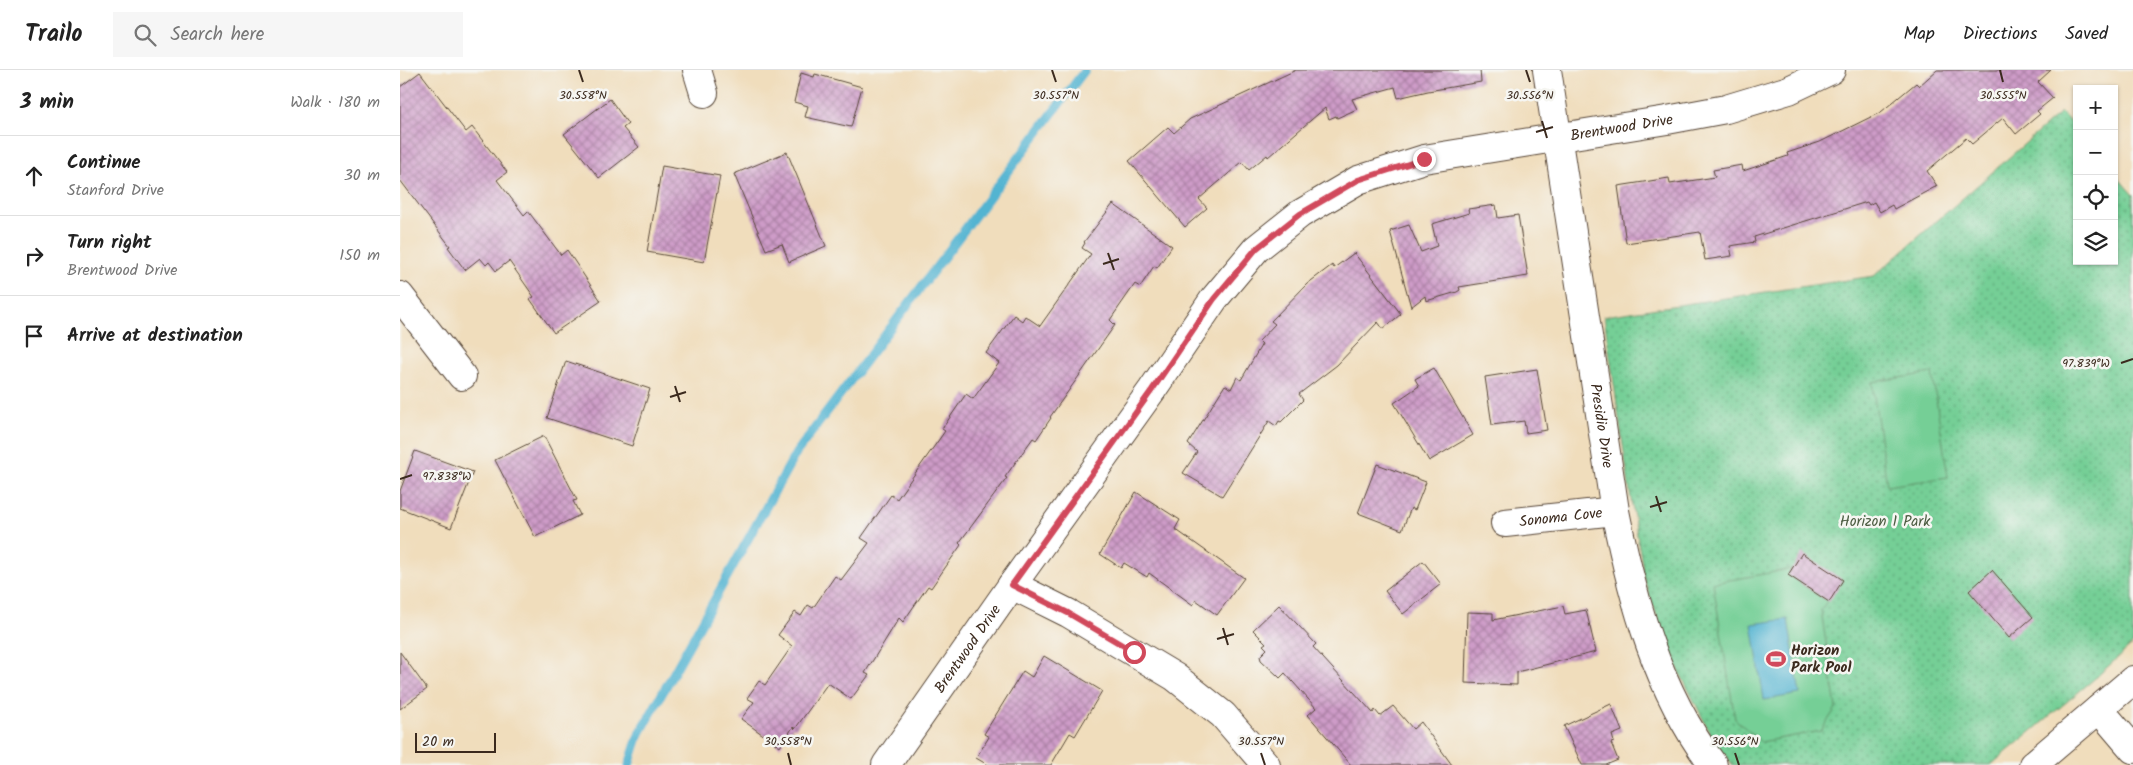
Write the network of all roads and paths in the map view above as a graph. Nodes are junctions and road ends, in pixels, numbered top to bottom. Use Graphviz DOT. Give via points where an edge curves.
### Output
graph roads {
  1 [pos="1547,70"];
  2 [pos="1831,70"];
  3 [pos="1557,138"];
  4 [pos="400,296"];
  5 [pos="462,376"];
  6 [pos="1615,511"];
  7 [pos="1506,523"];
  8 [pos="1012,585"];
  9 [pos="2133,680"];
  10 [pos="2099,709"];
  11 [pos="2133,749"];
  12 [pos="886,765"];
  13 [pos="1266,765"];
  14 [pos="1713,765"];
  15 [pos="2033,765"];
  1 -- 3 [label="street, Presidio Drive"];
  2 -- 3 [label="street, Brentwood Drive" via="1790,90 1726,109"];
  3 -- 6 [label="street, Presidio Drive"];
  3 -- 8 [label="street, Brentwood Drive" via="1424,159 1358,180 1300,214 1256,249 1214,299"];
  4 -- 5 [label="street"];
  6 -- 7 [label="street, Sonoma Cove"];
  6 -- 14 [label="street, Presidio Drive" via="1641,623 1666,687 1695,741"];
  8 -- 12 [label="street, Brentwood Drive"];
  8 -- 13 [label="street" via="1068,613 1175,678 1223,715"];
  9 -- 10 [label="street"];
  10 -- 11 [label="street"];
  10 -- 15 [label="street"];
}
